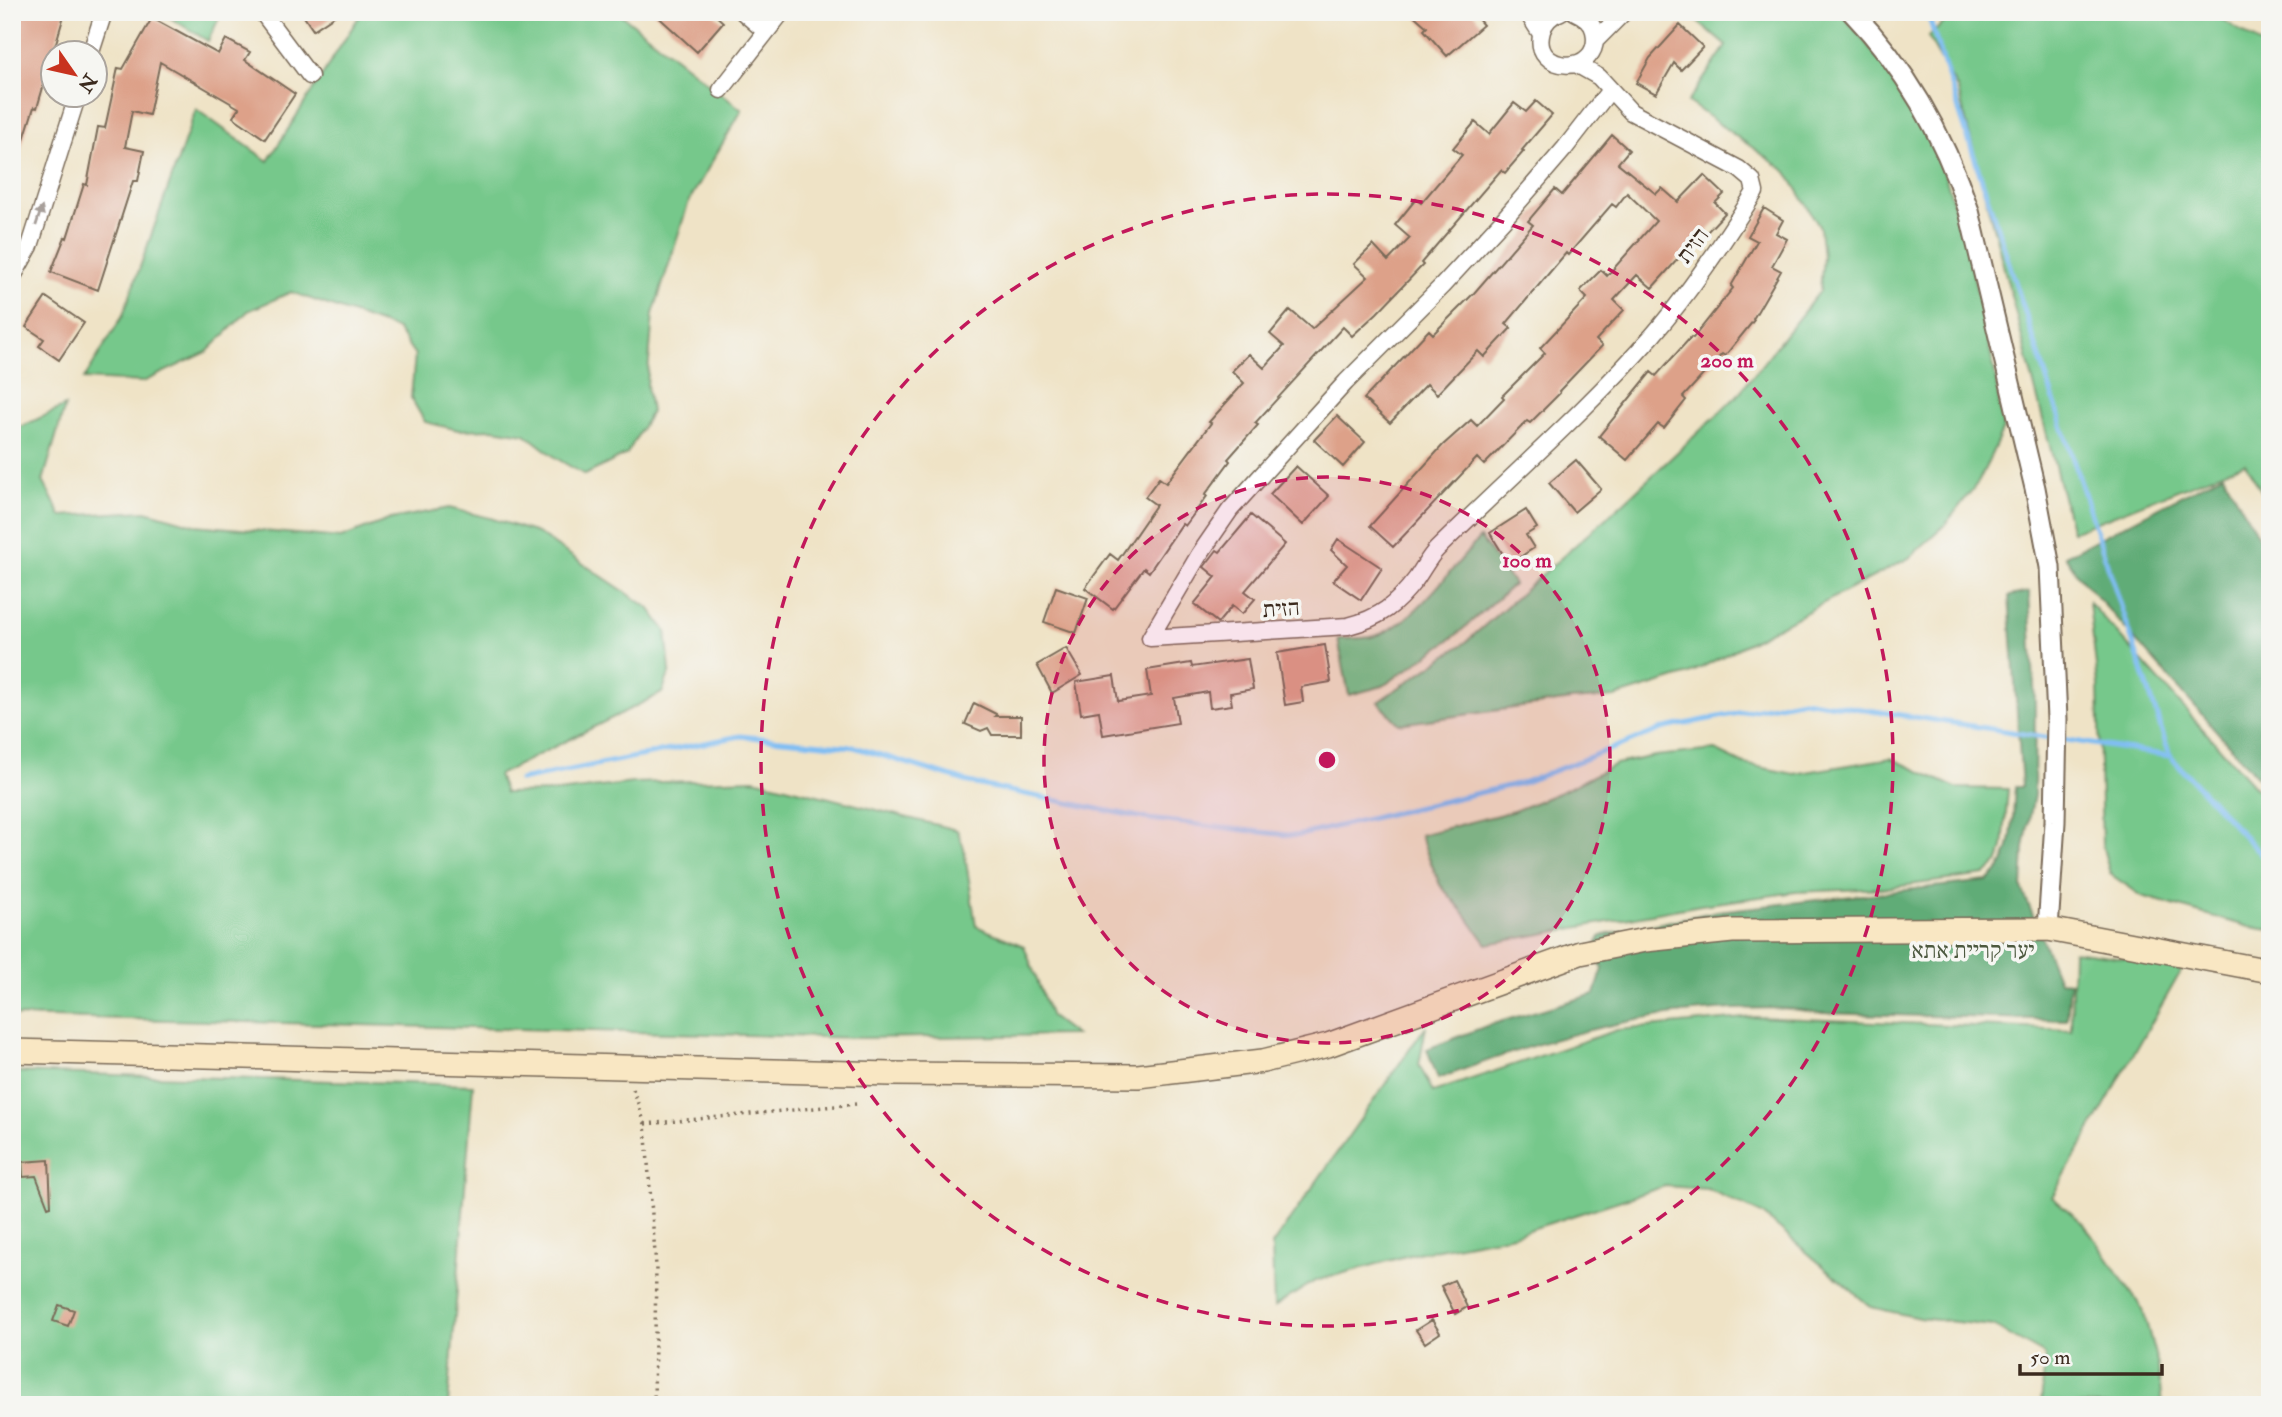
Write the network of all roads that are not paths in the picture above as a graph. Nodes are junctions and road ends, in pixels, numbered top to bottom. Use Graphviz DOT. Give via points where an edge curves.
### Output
graph roads {
  1 [pos="104,12"];
  2 [pos="262,12"];
  3 [pos="743,12"];
  4 [pos="782,12"];
  5 [pos="1527,12"];
  6 [pos="1561,12"];
  7 [pos="1575,12"];
  8 [pos="1624,12"];
  9 [pos="1852,12"];
  10 [pos="766,32"];
  11 [pos="1541,34"];
  12 [pos="96,38"];
  13 [pos="1595,41"];
  14 [pos="1576,64"];
  15 [pos="310,76"];
  16 [pos="721,90"];
  17 [pos="1610,90"];
  18 [pos="74,108"];
  19 [pos="12,278"];
  20 [pos="2048,929"];
  21 [pos="2270,971"];
  22 [pos="12,1051"];
  1 -- 12 [label="street"];
  2 -- 15 [label="street"];
  3 -- 10 [label="street"];
  4 -- 10 [label="street"];
  5 -- 11 [label="street"];
  6 -- 11 [label="street" via="1549,19"];
  7 -- 13 [label="street" via="1592,26"];
  8 -- 13 [label="street"];
  9 -- 20 [label="street" via="1905,78 1955,167 2035,488 2050,567 2055,654 2055,822"];
  10 -- 16 [label="street"];
  11 -- 14 [label="street, הזית" via="1550,59 1567,66"];
  13 -- 14 [label="street" via="1589,55"];
  14 -- 17 [label="street, הזית" via="1599,77"];
  17 -- 17 [label="street, הזית" via="1631,112 1739,169 1752,180 1755,192 1654,334 1434,551 1394,605 1372,620 1348,626 1150,638 1230,510 1503,220"];
  19 -- 18 [label="street, one-way" via="30,246"];
  20 -- 21 [label="main road"];
  20 -- 22 [label="main road" via="1732,931 1645,940 1580,953 1328,1045 1263,1061 1138,1076"];
}
